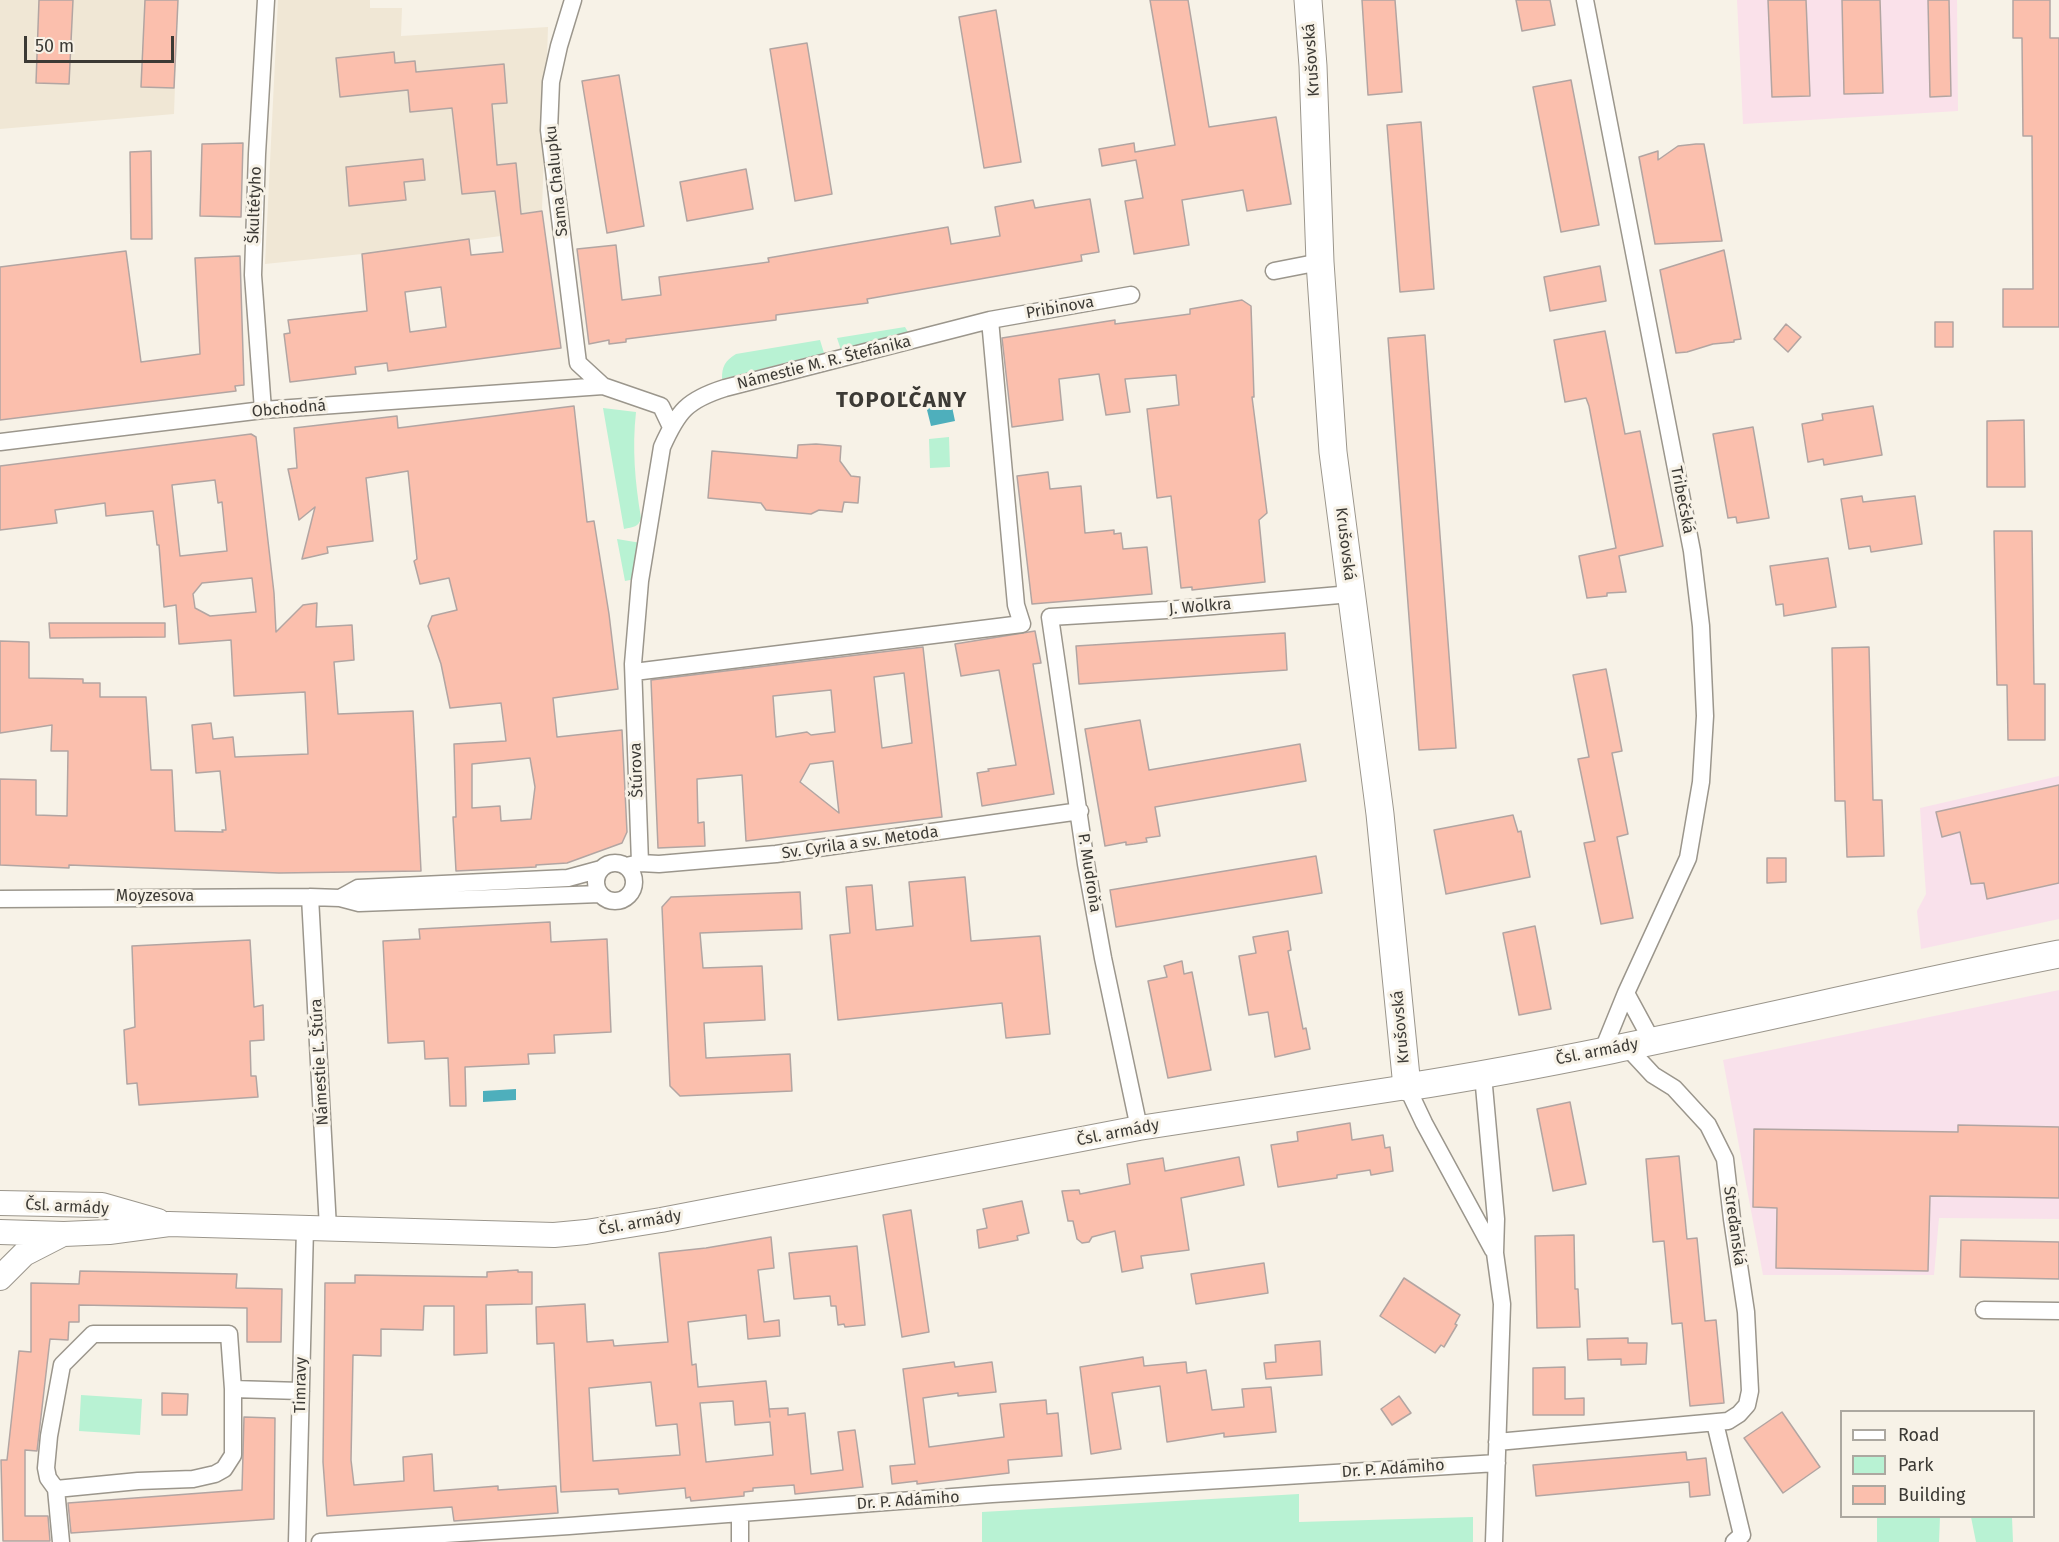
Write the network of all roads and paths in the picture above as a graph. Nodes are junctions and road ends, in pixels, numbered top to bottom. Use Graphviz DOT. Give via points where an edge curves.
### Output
graph roads {
  1 [pos="266,0"];
  2 [pos="573,0"];
  3 [pos="1308,0"];
  4 [pos="1586,0"];
  5 [pos="1320,262"];
  6 [pos="1274,271"];
  7 [pos="1131,295"];
  8 [pos="990,320"];
  9 [pos="603,386"];
  10 [pos="263,410"];
  11 [pos="671,427"];
  12 [pos="0,442"];
  13 [pos="1351,594"];
  14 [pos="1050,617"];
  15 [pos="634,668"];
  16 [pos="1080,811"];
  17 [pos="633,864"];
  18 [pos="601,869"];
  19 [pos="600,894"];
  20 [pos="309,897"];
  21 [pos="340,898"];
  22 [pos="0,899"];
  23 [pos="2059,954"];
  24 [pos="1626,993"];
  25 [pos="1627,1046"];
  26 [pos="1483,1075"];
  27 [pos="1407,1087"];
  28 [pos="1139,1128"];
  29 [pos="0,1203"];
  30 [pos="169,1224"];
  31 [pos="317,1228"];
  32 [pos="0,1232"];
  33 [pos="64,1234"];
  34 [pos="1495,1253"];
  35 [pos="0,1278"];
  36 [pos="1984,1310"];
  37 [pos="2059,1311"];
  38 [pos="233,1389"];
  39 [pos="301,1391"];
  40 [pos="1715,1423"];
  41 [pos="1497,1442"];
  42 [pos="1497,1463"];
  43 [pos="56,1489"];
  44 [pos="740,1514"];
  45 [pos="1741,1540"];
  46 [pos="61,1542"];
  47 [pos="297,1542"];
  48 [pos="320,1542"];
  49 [pos="332,1542"];
  50 [pos="740,1542"];
  51 [pos="1494,1542"];
  1 -- 10 [label="street, Škultétyho" via="253,275"];
  2 -- 9 [label="street, Sama Chalupku" via="552,82 549,130 578,363"];
  3 -- 5 [label="main road, Krušovská"];
  4 -- 24 [label="street, Tribečská" via="1692,551 1701,626 1705,716 1701,782 1688,858"];
  5 -- 6 [label="street"];
  5 -- 13 [label="main road, Krušovská" via="1333,452"];
  7 -- 8 [label="street, Pribinova"];
  8 -- 11 [label="street, Námestie M. R. Štefánika" via="706,394 686,406"];
  8 -- 15 [label="street" via="1016,605 1022,624"];
  9 -- 10 [label="street, Obchodná"];
  9 -- 11 [label="street" via="661,406"];
  10 -- 12 [label="street, Obchodná"];
  11 -- 15 [label="street, Námestie M. R. Štefánika" via="662,447 640,581"];
  13 -- 14 [label="street, J. Wolkra"];
  13 -- 27 [label="main road, Krušovská" via="1380,814"];
  14 -- 16 [label="street, P. Mudroňa"];
  15 -- 17 [label="street, Štúrova"];
  16 -- 17 [label="street, Sv. Cyrila a sv. Metoda" via="776,854"];
  16 -- 28 [label="street, P. Mudroňa" via="1101,946"];
  17 -- 18 [label="street, Sv. Cyrila a sv. Metoda" via="613,863"];
  17 -- 19 [label="street, Sv. Cyrila a sv. Metoda" via="634,890 624,900 611,902"];
  18 -- 19 [label="street" via="596,881"];
  18 -- 21 [label="street, Sv. Cyrila a sv. Metoda" via="568,878 358,888"];
  19 -- 21 [label="street, Sv. Cyrila a sv. Metoda" via="359,903"];
  20 -- 21 [label="street, Sv. Cyrila a sv. Metoda"];
  20 -- 22 [label="street, Moyzesova"];
  20 -- 31 [label="street, Námestie Ľ. Štúra"];
  23 -- 25 [label="main road, Čsl. armády"];
  24 -- 25 [label="street, Tribečská"];
  24 -- 25 [label="street"];
  25 -- 26 [label="main road, Čsl. armády"];
  25 -- 40 [label="street, Streďanská" via="1708,1125 1725,1159 1746,1312 1750,1391 1747,1405 1739,1414"];
  26 -- 27 [label="main road, Čsl. armády"];
  26 -- 34 [label="street" via="1496,1219"];
  27 -- 28 [label="main road, Čsl. armády"];
  27 -- 34 [label="street"];
  28 -- 31 [label="main road, Čsl. armády" via="586,1232 519,1235"];
  29 -- 30 [label="main road, Čsl. armády" via="102,1205"];
  30 -- 31 [label="main road, Čsl. armády"];
  30 -- 33 [label="main road, Čsl. armády"];
  31 -- 39 [label="street, Timravy"];
  32 -- 33 [label="main road, Čsl. armády"];
  33 -- 35 [label="main road" via="24,1254"];
  34 -- 41 [label="street" via="1502,1304"];
  36 -- 37 [label="street"];
  38 -- 39 [label="street"];
  38 -- 43 [label="street" via="233,1455 224,1469 193,1479"];
  38 -- 43 [label="street" via="229,1334 93,1334 62,1365 46,1468"];
  39 -- 47 [label="street, Timravy"];
  40 -- 41 [label="street, Streďanská"];
  40 -- 45 [label="street"];
  41 -- 42 [label="street"];
  42 -- 44 [label="street, Dr. P. Adámiho"];
  42 -- 51 [label="street"];
  43 -- 46 [label="street"];
  44 -- 49 [label="street, Dr. P. Adámiho"];
  44 -- 50 [label="street"];
  48 -- 49 [label="street, Dr. P. Adámiho"];
}
